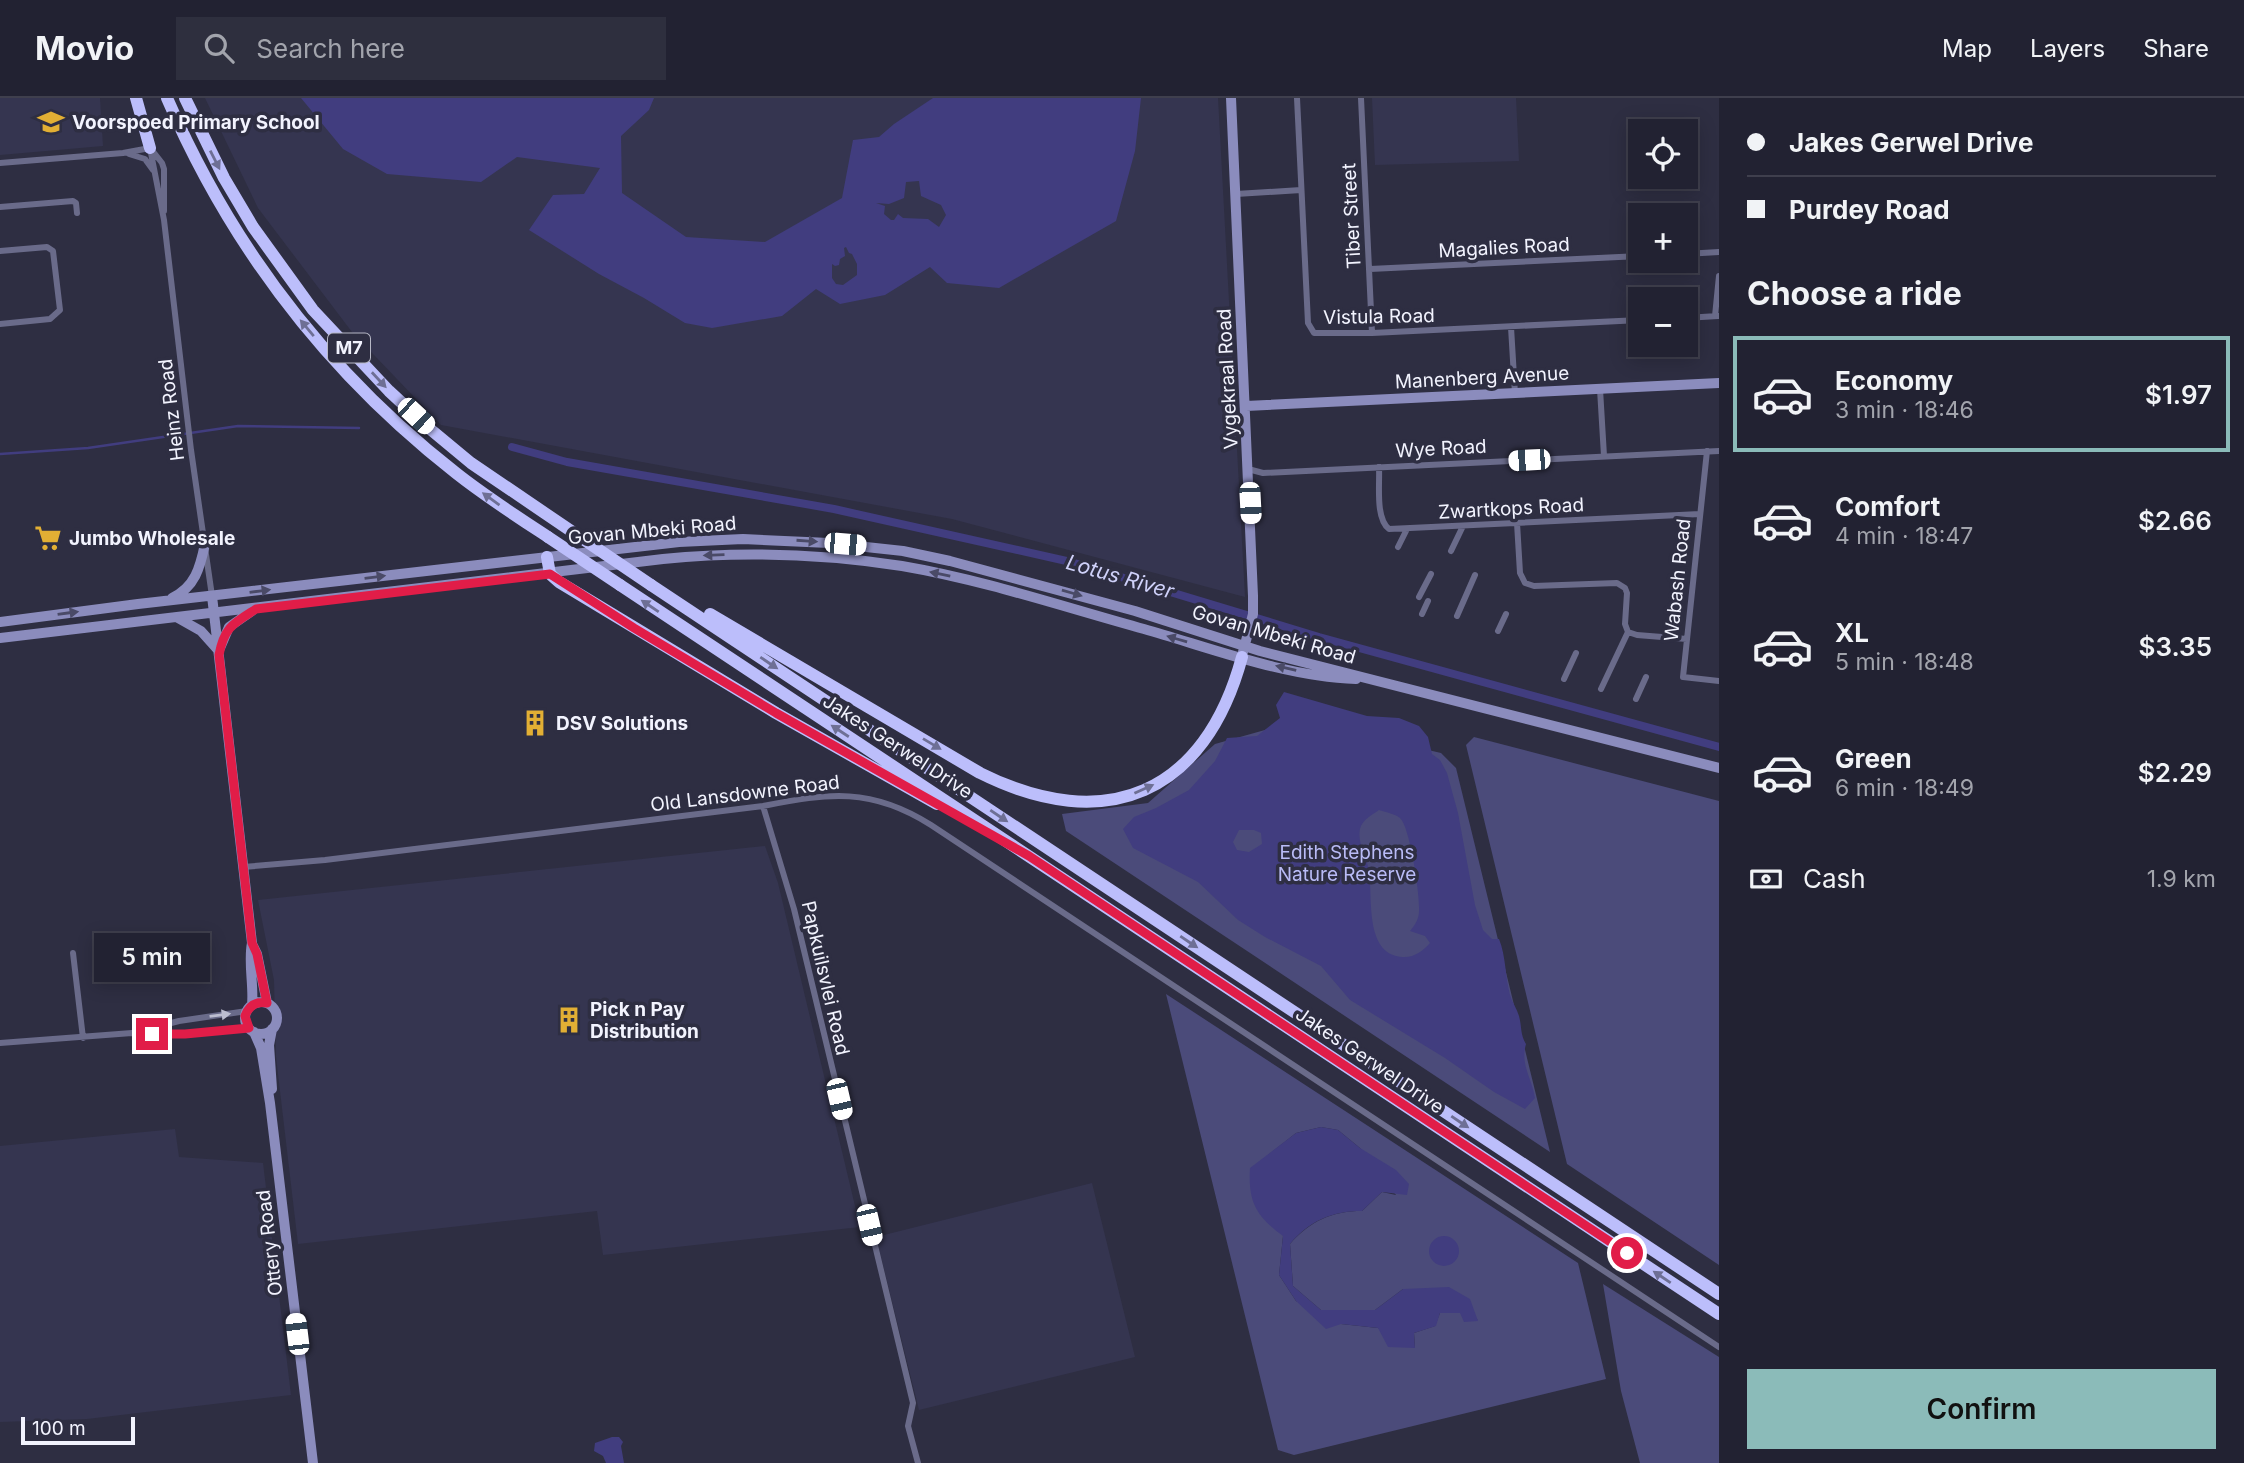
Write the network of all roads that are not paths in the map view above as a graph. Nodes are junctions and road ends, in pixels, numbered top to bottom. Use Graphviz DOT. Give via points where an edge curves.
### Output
graph roads {
  1 [pos="136,98"];
  2 [pos="167,98"];
  3 [pos="185,98"];
  4 [pos="1231,98"];
  5 [pos="1297,98"];
  6 [pos="1361,98"];
  7 [pos="150,148"];
  8 [pos="123,153"];
  9 [pos="0,163"];
  10 [pos="155,172"];
  11 [pos="1301,190"];
  12 [pos="1236,194"];
  13 [pos="0,207"];
  14 [pos="77,212"];
  15 [pos="164,220"];
  16 [pos="0,251"];
  17 [pos="1719,253"];
  18 [pos="1698,254"];
  19 [pos="1628,257"];
  20 [pos="1370,269"];
  21 [pos="1719,276"];
  22 [pos="1717,316"];
  23 [pos="1698,317"];
  24 [pos="1628,321"];
  25 [pos="0,324"];
  26 [pos="1511,327"];
  27 [pos="1372,333"];
  28 [pos="1719,383"];
  29 [pos="1600,389"];
  30 [pos="1515,394"];
  31 [pos="1246,406"];
  32 [pos="1719,451"];
  33 [pos="1707,452"];
  34 [pos="1604,456"];
  35 [pos="1379,467"];
  36 [pos="1248,469"];
  37 [pos="1700,514"];
  38 [pos="1517,523"];
  39 [pos="1463,526"];
  40 [pos="1407,529"];
  41 [pos="205,544"];
  42 [pos="1398,547"];
  43 [pos="1451,551"];
  44 [pos="547,557"];
  45 [pos="550,574"];
  46 [pos="1431,574"];
  47 [pos="1475,575"];
  48 [pos="655,587"];
  49 [pos="212,596"];
  50 [pos="1419,597"];
  51 [pos="165,601"];
  52 [pos="1428,601"];
  53 [pos="256,609"];
  54 [pos="214,614"];
  55 [pos="1422,614"];
  56 [pos="1506,614"];
  57 [pos="1457,616"];
  58 [pos="177,618"];
  59 [pos="0,622"];
  60 [pos="1498,631"];
  61 [pos="1628,632"];
  62 [pos="0,638"];
  63 [pos="1687,639"];
  64 [pos="219,652"];
  65 [pos="1244,652"];
  66 [pos="1576,653"];
  67 [pos="1646,677"];
  68 [pos="1564,679"];
  69 [pos="1719,681"];
  70 [pos="1601,689"];
  71 [pos="1636,699"];
  72 [pos="1719,768"];
  73 [pos="763,806"];
  74 [pos="1029,856"];
  75 [pos="243,867"];
  76 [pos="252,943"];
  77 [pos="73,953"];
  78 [pos="267,1003"];
  79 [pos="249,1008"];
  80 [pos="272,1029"];
  81 [pos="251,1030"];
  82 [pos="132,1033"];
  83 [pos="83,1038"];
  84 [pos="0,1043"];
  85 [pos="270,1103"];
  86 [pos="1719,1294"];
  87 [pos="1719,1314"];
  88 [pos="1719,1347"];
  89 [pos="313,1463"];
  90 [pos="918,1463"];
  1 -- 7 [label="highway"];
  74 -- 2 [label="highway, Jakes Gerwel Drive / M7, one-way, bridge" via="548,537 456,474 417,441 333,358 269,281 208,186"];
  3 -- 48 [label="highway, Jakes Gerwel Drive / M7, one-way, bridge" via="253,227 313,310 389,391 471,463"];
  4 -- 12 [label="main road, Vygekraal Road"];
  5 -- 11 [label="street, Vistula Road"];
  6 -- 20 [label="street, Tiber Street"];
  7 -- 8 [label="street"];
  7 -- 10 [label="street, Heinz Road"];
  7 -- 15 [label="street, Heinz Road" via="164,169"];
  8 -- 9 [label="street"];
  8 -- 10 [label="street" via="141,156"];
  10 -- 15 [label="street, Heinz Road"];
  11 -- 12 [label="street"];
  11 -- 27 [label="street, Vistula Road" via="1310,330 1318,334"];
  12 -- 31 [label="main road, Vygekraal Road"];
  13 -- 14 [label="street" via="73,201"];
  15 -- 41 [label="street, Heinz Road"];
  16 -- 25 [label="street" via="47,247 53,251 60,310 50,319"];
  17 -- 18 [label="street"];
  19 -- 20 [label="street, Magalies Road"];
  20 -- 27 [label="street, Tiber Street"];
  21 -- 22 [label="street"];
  22 -- 23 [label="street"];
  24 -- 26 [label="street, Vistula Road"];
  26 -- 27 [label="street, Vistula Road"];
  26 -- 30 [label="street"];
  28 -- 29 [label="main road, Manenberg Avenue"];
  29 -- 30 [label="main road, Manenberg Avenue"];
  29 -- 34 [label="street"];
  30 -- 31 [label="main road, Manenberg Avenue"];
  31 -- 36 [label="main road, Vygekraal Road"];
  32 -- 33 [label="street, Wye Road"];
  33 -- 34 [label="street, Wye Road"];
  33 -- 37 [label="street, Wabash Road"];
  34 -- 35 [label="street, Wye Road"];
  35 -- 36 [label="street, Wye Road" via="1263,473"];
  35 -- 40 [label="street" via="1382,521 1389,529"];
  36 -- 65 [label="main road, Vygekraal Road" via="1252,618"];
  37 -- 38 [label="street, Zwartkops Road"];
  37 -- 63 [label="street, Wabash Road"];
  38 -- 39 [label="street, Zwartkops Road"];
  38 -- 61 [label="street" via="1520,573 1525,583 1621,585 1627,593"];
  39 -- 40 [label="street, Zwartkops Road"];
  39 -- 43 [label="street"];
  40 -- 42 [label="street"];
  41 -- 49 [label="street, Heinz Road"];
  41 -- 51 [label="main road" via="193,582"];
  44 -- 45 [label="highway"];
  49 -- 44 [label="main road, Govan Mbeki Road, one-way"];
  44 -- 65 [label="main road, Govan Mbeki Road, one-way" via="701,540 862,546 1009,576 1135,611"];
  45 -- 53 [label="main road, Govan Mbeki Road"];
  65 -- 45 [label="main road, Govan Mbeki Road, one-way" via="950,576 860,561 779,554 700,555"];
  45 -- 74 [label="highway" via="776,713"];
  46 -- 50 [label="street"];
  47 -- 57 [label="street"];
  48 -- 65 [label="highway, one-way" via="998,782 1072,802 1129,796 1161,781 1191,758 1231,697"];
  48 -- 86 [label="highway, Jakes Gerwel Drive / M7, one-way"];
  49 -- 51 [label="main road, Govan Mbeki Road"];
  49 -- 54 [label="main road"];
  59 -- 51 [label="main road, Govan Mbeki Road, one-way"];
  52 -- 55 [label="street"];
  53 -- 54 [label="main road, Govan Mbeki Road"];
  53 -- 64 [label="main road" via="229,627"];
  54 -- 58 [label="main road, Govan Mbeki Road"];
  54 -- 64 [label="main road"];
  56 -- 60 [label="street"];
  58 -- 62 [label="main road, Govan Mbeki Road"];
  58 -- 64 [label="main road" via="201,631"];
  61 -- 63 [label="street"];
  61 -- 70 [label="street"];
  63 -- 69 [label="street, Wabash Road" via="1683,677"];
  64 -- 75 [label="main road"];
  65 -- 72 [label="main road, Govan Mbeki Road" via="1330,679 1377,680"];
  66 -- 68 [label="street"];
  67 -- 71 [label="street"];
  73 -- 75 [label="street, Old Lansdowne Road"];
  73 -- 88 [label="street, Old Lansdowne Road" via="849,796 915,815"];
  73 -- 90 [label="street, Papkuilsvlei Road" via="792,899 913,1403 908,1426"];
  87 -- 74 [label="highway, Jakes Gerwel Drive / M7, one-way"];
  75 -- 76 [label="main road"];
  76 -- 78 [label="main road"];
  76 -- 79 [label="main road"];
  77 -- 83 [label="street"];
  78 -- 79 [label="main road"];
  78 -- 80 [label="main road" via="276,1015"];
  79 -- 81 [label="main road" via="246,1023"];
  82 -- 79 [label="street, one-way"];
  80 -- 81 [label="main road" via="264,1034"];
  80 -- 85 [label="main road, Ottery Road"];
  81 -- 82 [label="street"];
  81 -- 85 [label="main road, Ottery Road" via="261,1048"];
  82 -- 83 [label="street"];
  83 -- 84 [label="street"];
  85 -- 89 [label="main road, Ottery Road"];
}
